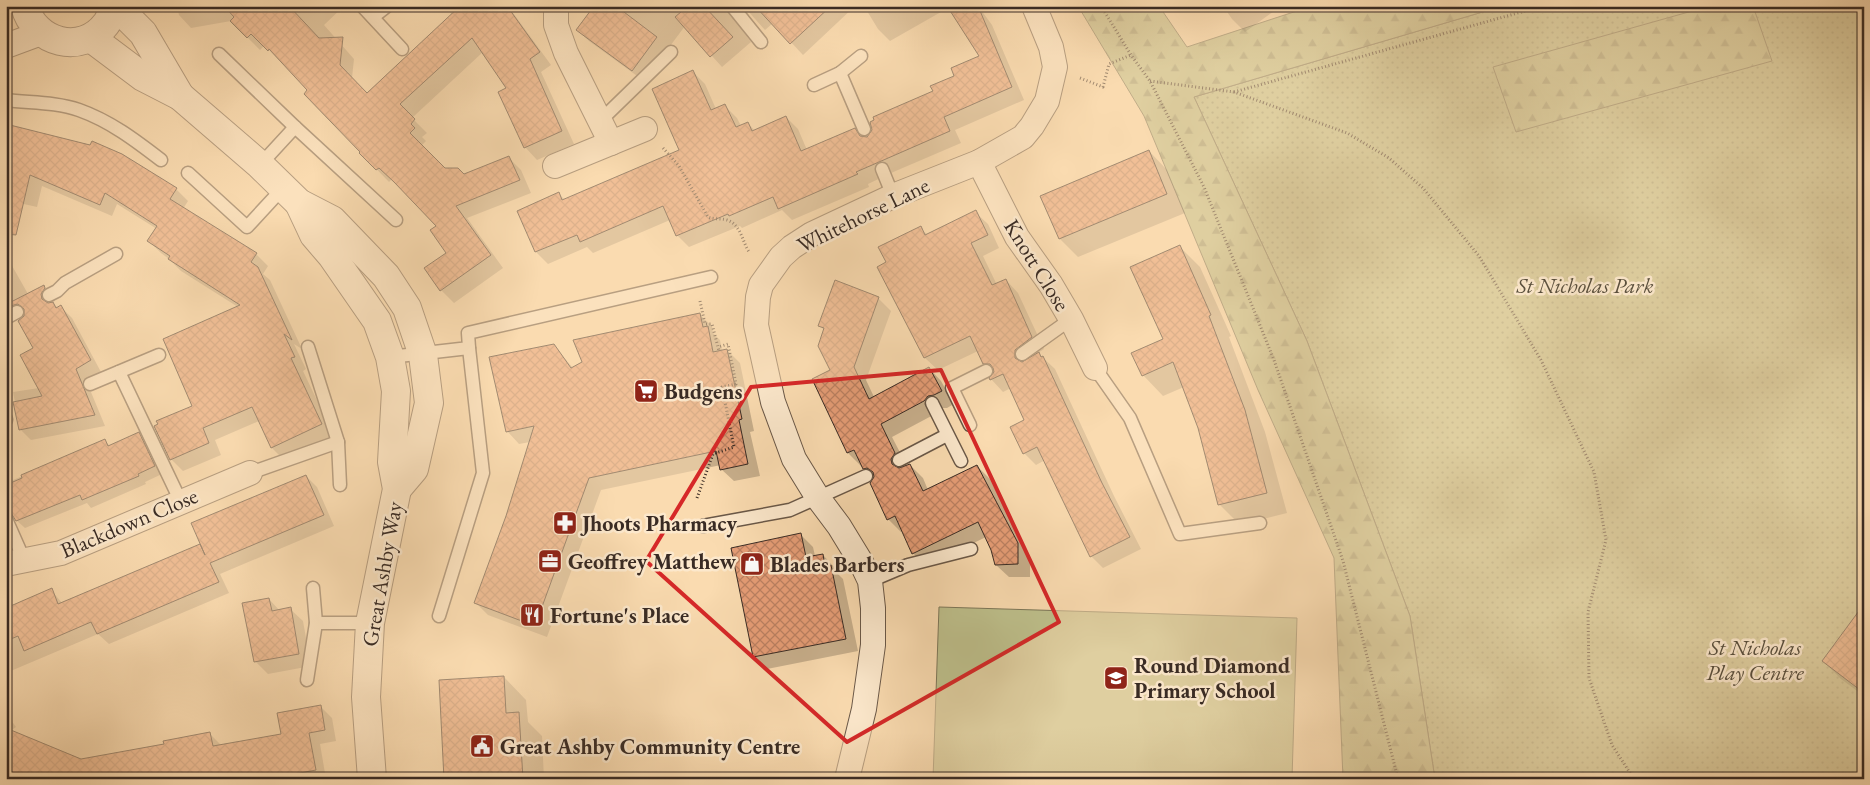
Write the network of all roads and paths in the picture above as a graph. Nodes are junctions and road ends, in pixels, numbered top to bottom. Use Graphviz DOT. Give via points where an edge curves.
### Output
graph roads {
  1 [pos="24,6"];
  2 [pos="115,6"];
  3 [pos="362,6"];
  4 [pos="387,6"];
  5 [pos="556,6"];
  6 [pos="732,6"];
  7 [pos="1034,6"];
  8 [pos="1101,6"];
  9 [pos="1543,6"];
  10 [pos="373,17"];
  11 [pos="42,33"];
  12 [pos="90,38"];
  13 [pos="761,42"];
  14 [pos="6,46"];
  15 [pos="402,49"];
  16 [pos="671,52"];
  17 [pos="218,54"];
  18 [pos="1131,55"];
  19 [pos="861,56"];
  20 [pos="1055,67"];
  21 [pos="840,73"];
  22 [pos="1150,81"];
  23 [pos="814,84"];
  24 [pos="1234,92"];
  25 [pos="180,96"];
  26 [pos="6,100"];
  27 [pos="600,121"];
  28 [pos="295,128"];
  29 [pos="645,129"];
  30 [pos="864,129"];
  31 [pos="611,143"];
  32 [pos="161,160"];
  33 [pos="979,162"];
  34 [pos="260,165"];
  35 [pos="555,166"];
  36 [pos="882,169"];
  37 [pos="188,173"];
  38 [pos="291,195"];
  39 [pos="893,196"];
  40 [pos="396,220"];
  41 [pos="116,254"];
  42 [pos="768,274"];
  43 [pos="710,277"];
  44 [pos="695,280"];
  45 [pos="49,295"];
  46 [pos="1071,319"];
  47 [pos="308,347"];
  48 [pos="469,348"];
  49 [pos="1022,354"];
  50 [pos="158,355"];
  51 [pos="423,355"];
  52 [pos="390,357"];
  53 [pos="1095,368"];
  54 [pos="986,371"];
  55 [pos="120,372"];
  56 [pos="90,384"];
  57 [pos="932,403"];
  58 [pos="970,425"];
  59 [pos="948,435"];
  60 [pos="338,442"];
  61 [pos="899,460"];
  62 [pos="962,461"];
  63 [pos="250,473"];
  64 [pos="866,476"];
  65 [pos="340,485"];
  66 [pos="397,489"];
  67 [pos="697,498"];
  68 [pos="818,498"];
  69 [pos="181,502"];
  70 [pos="6,519"];
  71 [pos="1260,523"];
  72 [pos="703,526"];
  73 [pos="971,549"];
  74 [pos="16,563"];
  75 [pos="870,581"];
  76 [pos="313,588"];
  77 [pos="440,616"];
  78 [pos="316,623"];
  79 [pos="370,623"];
  80 [pos="307,680"];
  81 [pos="372,779"];
  82 [pos="847,779"];
  83 [pos="1398,779"];
  84 [pos="1634,779"];
  1 -- 11 [label="street" via="30,23"];
  2 -- 12 [label="street, Great Ashby Way" via="106,24"];
  2 -- 25 [label="street, Great Ashby Way" via="142,34"];
  3 -- 10 [label="lane"];
  4 -- 10 [label="lane"];
  5 -- 27 [label="street" via="556,26 566,53"];
  6 -- 13 [label="lane"];
  7 -- 20 [label="street, Whitehorse Lane" via="1051,47"];
  8 -- 18 [label="path"];
  9 -- 24 [label="path"];
  10 -- 15 [label="lane"];
  11 -- 12 [label="street" via="50,39 68,43"];
  11 -- 14 [label="street"];
  12 -- 25 [label="street, Great Ashby Way" via="143,77"];
  16 -- 27 [label="lane"];
  17 -- 28 [label="lane"];
  18 -- 20 [label="path" via="1109,64 1103,87"];
  18 -- 22 [label="path"];
  19 -- 21 [label="lane"];
  20 -- 33 [label="street, Whitehorse Lane" via="1047,101 1032,126 1023,137"];
  21 -- 23 [label="lane"];
  21 -- 30 [label="lane"];
  22 -- 24 [label="path"];
  22 -- 83 [label="path" via="1204,187 1274,360 1343,561"];
  24 -- 84 [label="path" via="1348,132 1389,158 1423,188 1479,256 1541,360 1594,472 1606,540 1588,612 1589,678 1612,745"];
  25 -- 34 [label="street, Great Ashby Way"];
  26 -- 32 [label="lane" via="78,110 123,132"];
  27 -- 31 [label="street"];
  28 -- 34 [label="lane"];
  28 -- 40 [label="lane"];
  29 -- 31 [label="street"];
  29 -- 42 [label="path" via="679,166 708,217 734,224 747,250"];
  31 -- 35 [label="street"];
  33 -- 39 [label="street, Whitehorse Lane"];
  33 -- 46 [label="street, Knott Close" via="1017,237"];
  34 -- 38 [label="street, Great Ashby Way"];
  36 -- 39 [label="lane"];
  37 -- 38 [label="lane" via="248,227"];
  38 -- 51 [label="street, Great Ashby Way" via="332,220 386,276 407,308"];
  38 -- 52 [label="street, Great Ashby Way" via="314,235 377,321"];
  39 -- 42 [label="street, Whitehorse Lane" via="812,234 781,257"];
  41 -- 45 [label="lane"];
  42 -- 68 [label="street, Whitehorse Lane" via="759,291 756,325 773,402 794,460"];
  43 -- 44 [label="lane"];
  44 -- 48 [label="lane" via="468,333"];
  44 -- 67 [label="path" via="705,324 712,324 718,349 728,344 736,384 722,387 734,447 713,454"];
  46 -- 49 [label="lane"];
  46 -- 53 [label="street, Knott Close"];
  47 -- 60 [label="lane"];
  48 -- 51 [label="lane"];
  48 -- 77 [label="lane" via="483,472"];
  50 -- 55 [label="lane"];
  51 -- 52 [label="lane"];
  51 -- 66 [label="street, Great Ashby Way" via="429,403 424,432 414,469"];
  52 -- 66 [label="street, Great Ashby Way" via="396,391 392,462"];
  53 -- 71 [label="lane" via="1130,418 1180,534"];
  54 -- 58 [label="lane" via="952,388"];
  55 -- 56 [label="lane"];
  55 -- 69 [label="lane"];
  57 -- 59 [label="lane"];
  59 -- 61 [label="lane"];
  59 -- 62 [label="lane"];
  60 -- 63 [label="lane"];
  60 -- 65 [label="lane"];
  63 -- 69 [label="street, Blackdown Close"];
  64 -- 68 [label="lane"];
  66 -- 79 [label="street, Great Ashby Way"];
  68 -- 72 [label="lane" via="790,510"];
  68 -- 75 [label="street, Whitehorse Lane" via="839,526"];
  69 -- 74 [label="street, Blackdown Close" via="61,553"];
  70 -- 74 [label="lane"];
  73 -- 75 [label="lane" via="908,565"];
  75 -- 82 [label="street, Whitehorse Lane" via="873,644 864,709"];
  76 -- 78 [label="lane"];
  78 -- 79 [label="lane"];
  78 -- 80 [label="lane"];
  79 -- 81 [label="street, Great Ashby Way" via="366,697"];
}
